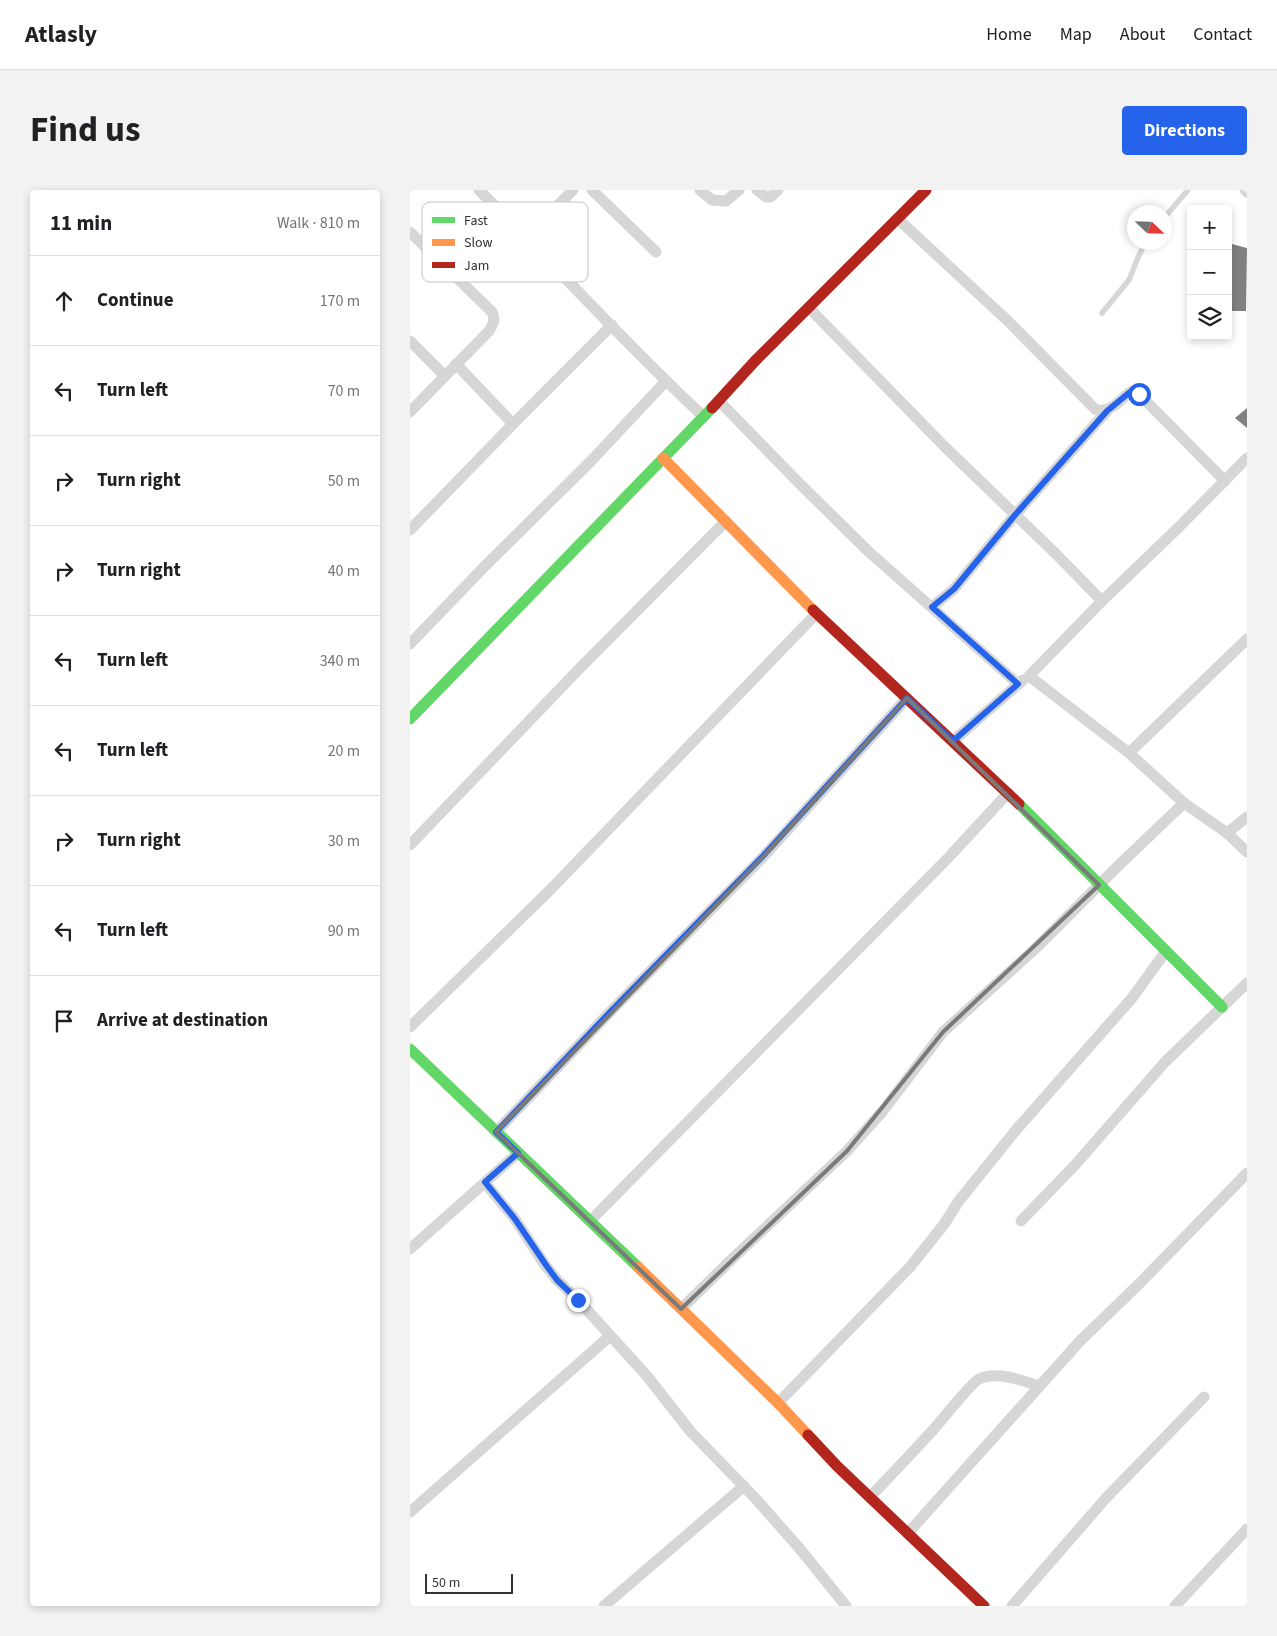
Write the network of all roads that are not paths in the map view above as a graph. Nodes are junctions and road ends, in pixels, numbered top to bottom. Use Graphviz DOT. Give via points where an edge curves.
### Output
graph roads {
  1 [pos="479,190"];
  2 [pos="574,190"];
  3 [pos="592,190"];
  4 [pos="700,190"];
  5 [pos="739,190"];
  6 [pos="757,190"];
  7 [pos="778,190"];
  8 [pos="926,190"];
  9 [pos="1188,190"];
  10 [pos="491,202"];
  11 [pos="562,202"];
  12 [pos="1172,209"];
  13 [pos="898,219"];
  14 [pos="410,232"];
  15 [pos="422,244"];
  16 [pos="1142,250"];
  17 [pos="656,252"];
  18 [pos="461,282"];
  19 [pos="570,282"];
  20 [pos="809,308"];
  21 [pos="1102,313"];
  22 [pos="612,325"];
  23 [pos="410,341"];
  24 [pos="456,364"];
  25 [pos="445,376"];
  26 [pos="666,382"];
  27 [pos="719,401"];
  28 [pos="1107,411"];
  29 [pos="410,412"];
  30 [pos="704,416"];
  31 [pos="513,424"];
  32 [pos="664,458"];
  33 [pos="1247,458"];
  34 [pos="1225,481"];
  35 [pos="1015,515"];
  36 [pos="726,522"];
  37 [pos="410,530"];
  38 [pos="1102,601"];
  39 [pos="932,607"];
  40 [pos="816,614"];
  41 [pos="1247,639"];
  42 [pos="410,644"];
  43 [pos="1029,676"];
  44 [pos="1018,684"];
  45 [pos="907,698"];
  46 [pos="410,719"];
  47 [pos="953,741"];
  48 [pos="1129,753"];
  49 [pos="1008,793"];
  50 [pos="1184,803"];
  51 [pos="1247,817"];
  52 [pos="1227,833"];
  53 [pos="410,845"];
  54 [pos="1247,852"];
  55 [pos="1099,884"];
  56 [pos="1166,951"];
  57 [pos="1247,983"];
  58 [pos="1222,1007"];
  59 [pos="410,1027"];
  60 [pos="410,1049"];
  61 [pos="496,1132"];
  62 [pos="518,1153"];
  63 [pos="1247,1173"];
  64 [pos="485,1182"];
  65 [pos="590,1221"];
  66 [pos="1021,1221"];
  67 [pos="410,1249"];
  68 [pos="682,1309"];
  69 [pos="610,1336"];
  70 [pos="1039,1386"];
  71 [pos="1204,1397"];
  72 [pos="778,1403"];
  73 [pos="744,1486"];
  74 [pos="870,1497"];
  75 [pos="410,1512"];
  76 [pos="1247,1529"];
  77 [pos="908,1533"];
  78 [pos="604,1606"];
  79 [pos="846,1606"];
  80 [pos="984,1606"];
  81 [pos="1012,1606"];
  82 [pos="1175,1606"];
  1 -- 10 [label="street"];
  2 -- 11 [label="street"];
  3 -- 17 [label="street"];
  4 -- 5 [label="street" via="712,200 726,201"];
  6 -- 7 [label="street" via="770,197"];
  8 -- 13 [label="street"];
  9 -- 12 [label="lane"];
  13 -- 20 [label="street"];
  13 -- 28 [label="street" via="1009,322 1095,409"];
  14 -- 15 [label="street"];
  16 -- 21 [label="lane" via="1129,280"];
  18 -- 24 [label="street" via="492,312 494,322"];
  19 -- 22 [label="street"];
  20 -- 27 [label="street"];
  20 -- 35 [label="street"];
  22 -- 26 [label="street"];
  22 -- 31 [label="street"];
  23 -- 25 [label="street"];
  24 -- 25 [label="street"];
  24 -- 31 [label="street"];
  25 -- 29 [label="street"];
  26 -- 30 [label="street"];
  26 -- 42 [label="street"];
  27 -- 30 [label="street"];
  27 -- 39 [label="street" via="868,551"];
  28 -- 34 [label="street" via="1130,392 1139,394"];
  28 -- 35 [label="street"];
  30 -- 32 [label="street"];
  31 -- 37 [label="street"];
  32 -- 36 [label="street"];
  32 -- 46 [label="street"];
  33 -- 34 [label="street"];
  34 -- 38 [label="street"];
  35 -- 38 [label="street"];
  35 -- 39 [label="street" via="954,589"];
  36 -- 40 [label="street"];
  36 -- 53 [label="street"];
  38 -- 43 [label="street"];
  39 -- 44 [label="street"];
  40 -- 45 [label="street"];
  40 -- 59 [label="street" via="550,890"];
  41 -- 48 [label="street"];
  43 -- 44 [label="street"];
  43 -- 48 [label="street"];
  44 -- 47 [label="street"];
  45 -- 47 [label="street"];
  45 -- 61 [label="street" via="763,856"];
  47 -- 49 [label="street"];
  48 -- 50 [label="street"];
  49 -- 55 [label="street"];
  49 -- 65 [label="street" via="942,865"];
  50 -- 52 [label="street"];
  50 -- 55 [label="street"];
  51 -- 52 [label="street"];
  52 -- 54 [label="street"];
  55 -- 56 [label="street"];
  55 -- 68 [label="street" via="1035,949 943,1032 882,1112 847,1151"];
  56 -- 58 [label="street"];
  56 -- 72 [label="street" via="1132,998 963,1195 910,1268"];
  57 -- 58 [label="street"];
  58 -- 66 [label="street" via="1165,1062"];
  60 -- 61 [label="street"];
  61 -- 62 [label="street"];
  62 -- 64 [label="street"];
  62 -- 65 [label="street"];
  63 -- 70 [label="street"];
  64 -- 67 [label="street"];
  64 -- 69 [label="street" via="557,1280"];
  65 -- 68 [label="street"];
  68 -- 72 [label="street"];
  69 -- 73 [label="street" via="691,1432"];
  69 -- 75 [label="street"];
  70 -- 74 [label="street" via="1006,1377 978,1379"];
  70 -- 77 [label="street"];
  71 -- 81 [label="street" via="1106,1498"];
  72 -- 74 [label="street"];
  73 -- 78 [label="street"];
  73 -- 79 [label="street"];
  74 -- 77 [label="street"];
  76 -- 82 [label="street"];
  77 -- 80 [label="street"];
}
